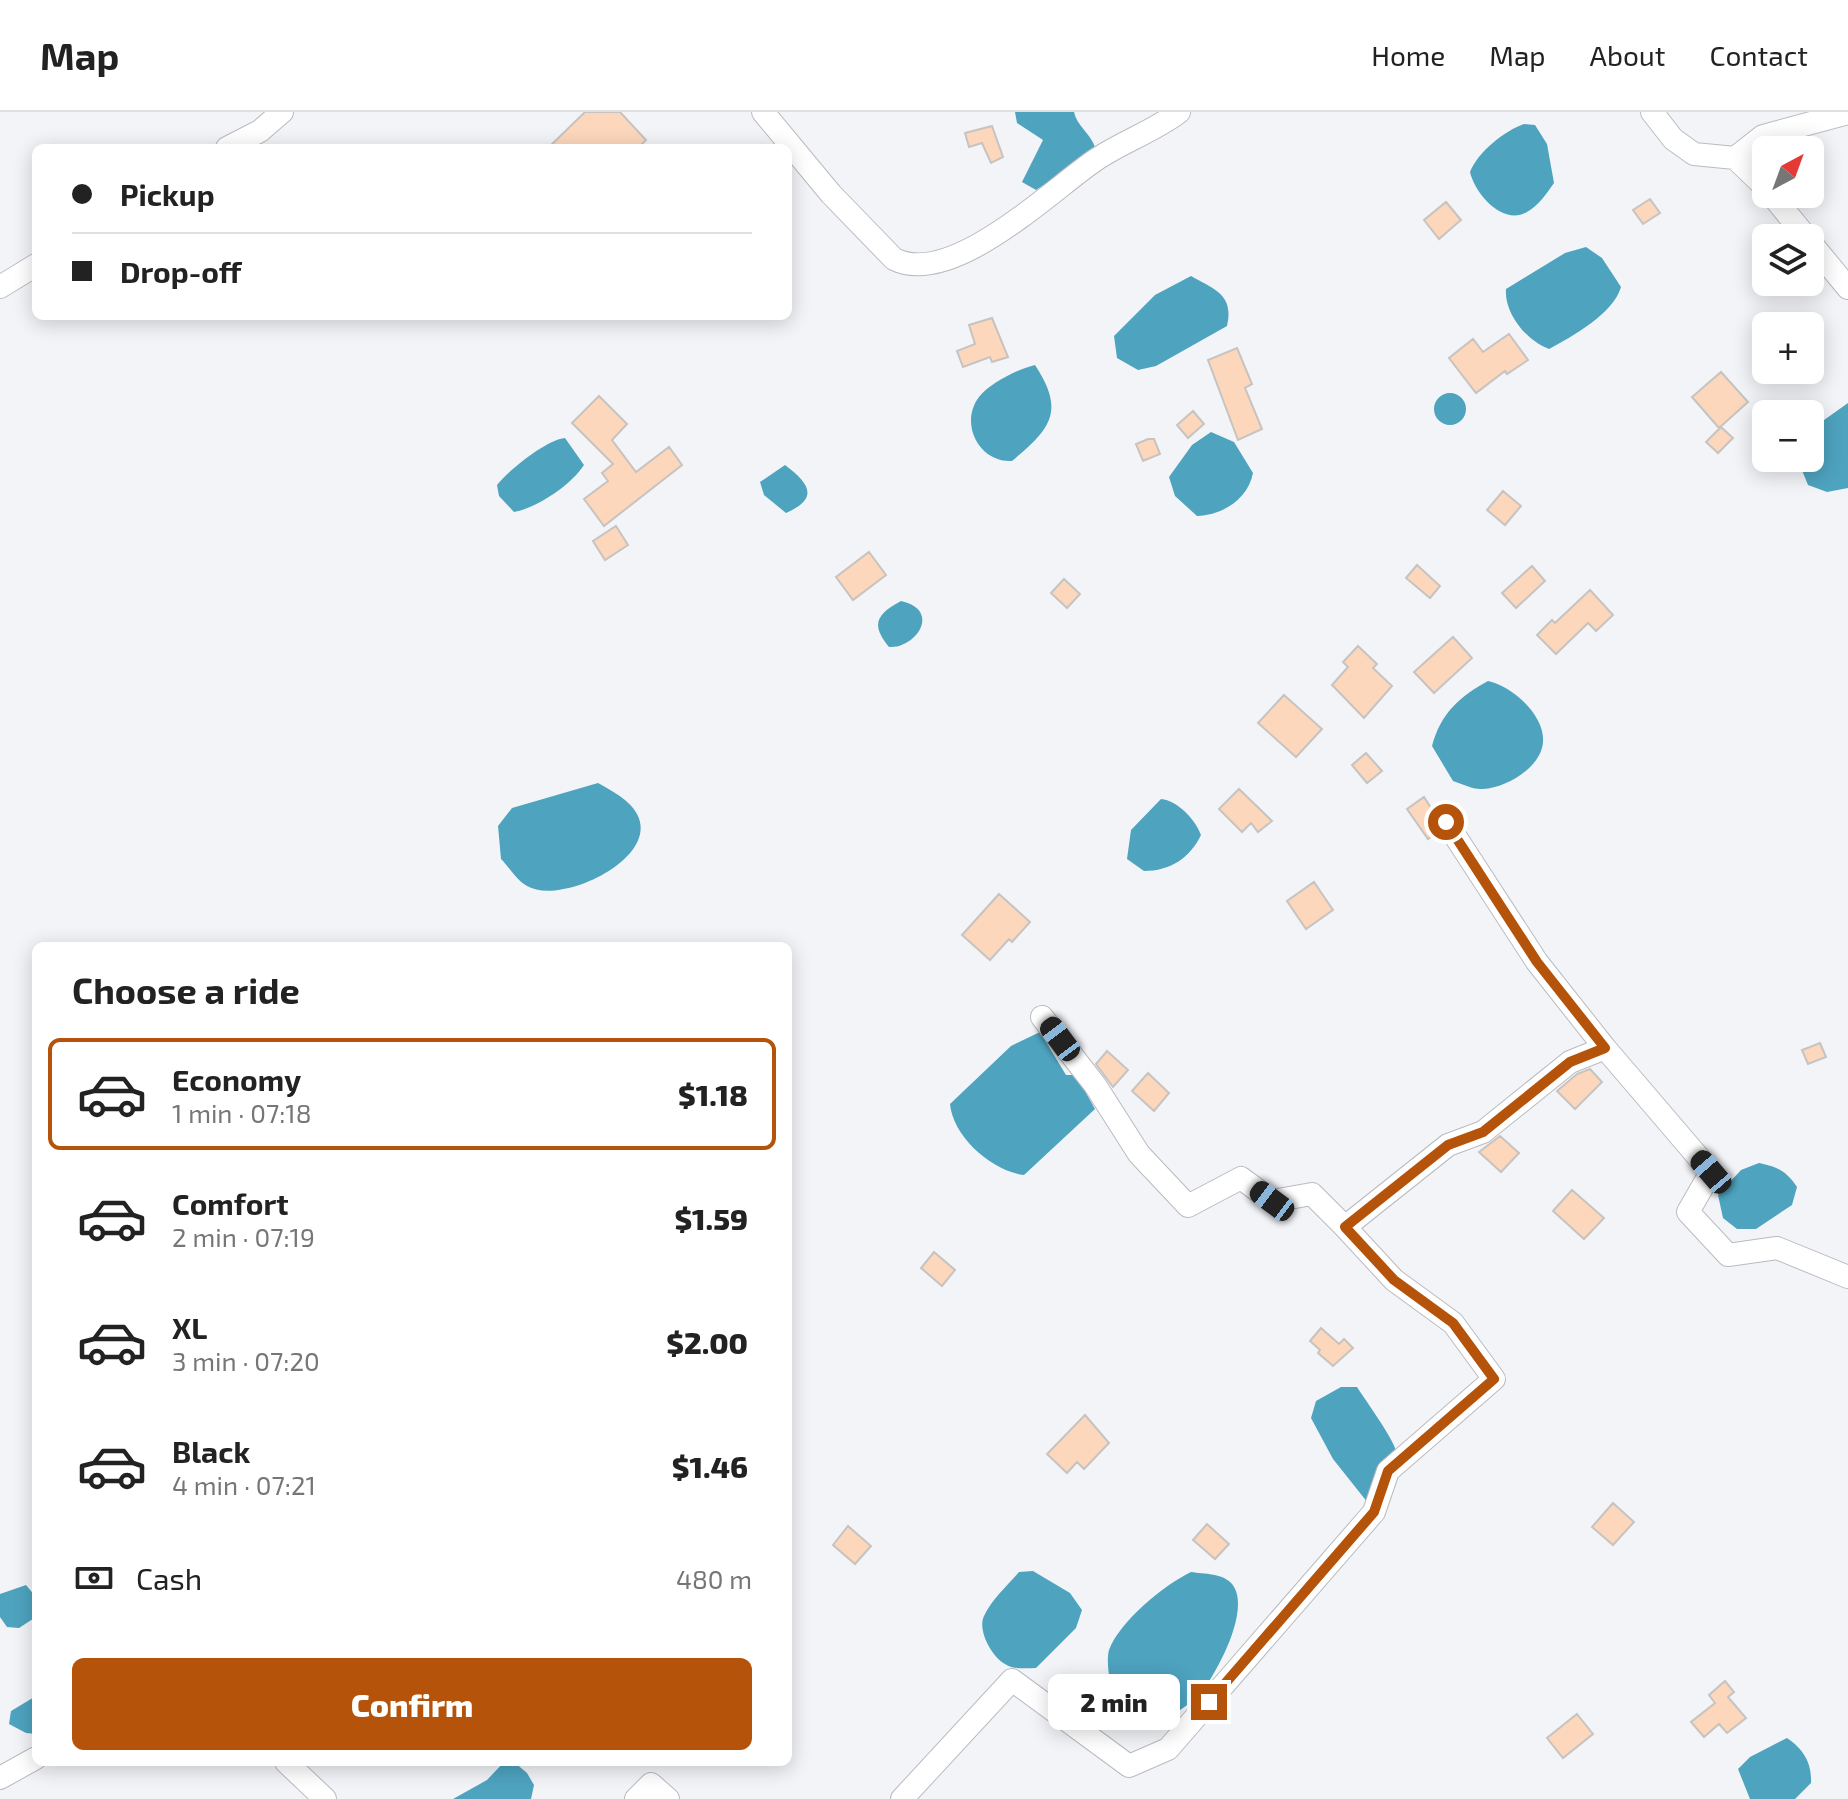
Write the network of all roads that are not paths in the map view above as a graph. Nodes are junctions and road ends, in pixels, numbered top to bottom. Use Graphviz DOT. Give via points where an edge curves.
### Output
graph roads {
  1 [pos="282,112"];
  2 [pos="763,112"];
  3 [pos="1179,112"];
  4 [pos="1652,112"];
  5 [pos="1848,113"];
  6 [pos="235,144"];
  7 [pos="790,144"];
  8 [pos="792,147"];
  9 [pos="1735,158"];
  10 [pos="1752,174"];
  11 [pos="1782,208"];
  12 [pos="1795,224"];
  13 [pos="1824,259"];
  14 [pos="32,267"];
  15 [pos="0,287"];
  16 [pos="1848,288"];
  17 [pos="1446,822"];
  18 [pos="1042,1017"];
  19 [pos="1605,1048"];
  20 [pos="1345,1227"];
  21 [pos="1848,1277"];
  22 [pos="32,1760"];
  23 [pos="290,1766"];
  24 [pos="0,1778"];
  25 [pos="325,1799"];
  26 [pos="636,1799"];
  27 [pos="668,1799"];
  28 [pos="902,1799"];
  1 -- 6 [label="street"];
  2 -- 7 [label="street"];
  3 -- 8 [label="street" via="1097,159 981,244 937,263 907,266 831,194"];
  4 -- 9 [label="street" via="1673,139 1694,154"];
  5 -- 9 [label="street" via="1763,136"];
  9 -- 10 [label="street"];
  11 -- 12 [label="street"];
  13 -- 16 [label="street"];
  14 -- 15 [label="street"];
  17 -- 19 [label="street" via="1537,962"];
  18 -- 20 [label="street" via="1139,1154 1188,1206 1241,1178 1272,1201 1312,1194"];
  19 -- 20 [label="street" via="1570,1062 1483,1132 1448,1145"];
  19 -- 21 [label="street" via="1711,1172 1688,1212 1728,1255 1777,1248"];
  20 -- 28 [label="street" via="1394,1280 1453,1323 1494,1379 1388,1471 1374,1512 1168,1749 1129,1766 1012,1680"];
  22 -- 24 [label="street"];
  23 -- 25 [label="street"];
  26 -- 27 [label="street" via="651,1784"];
}
